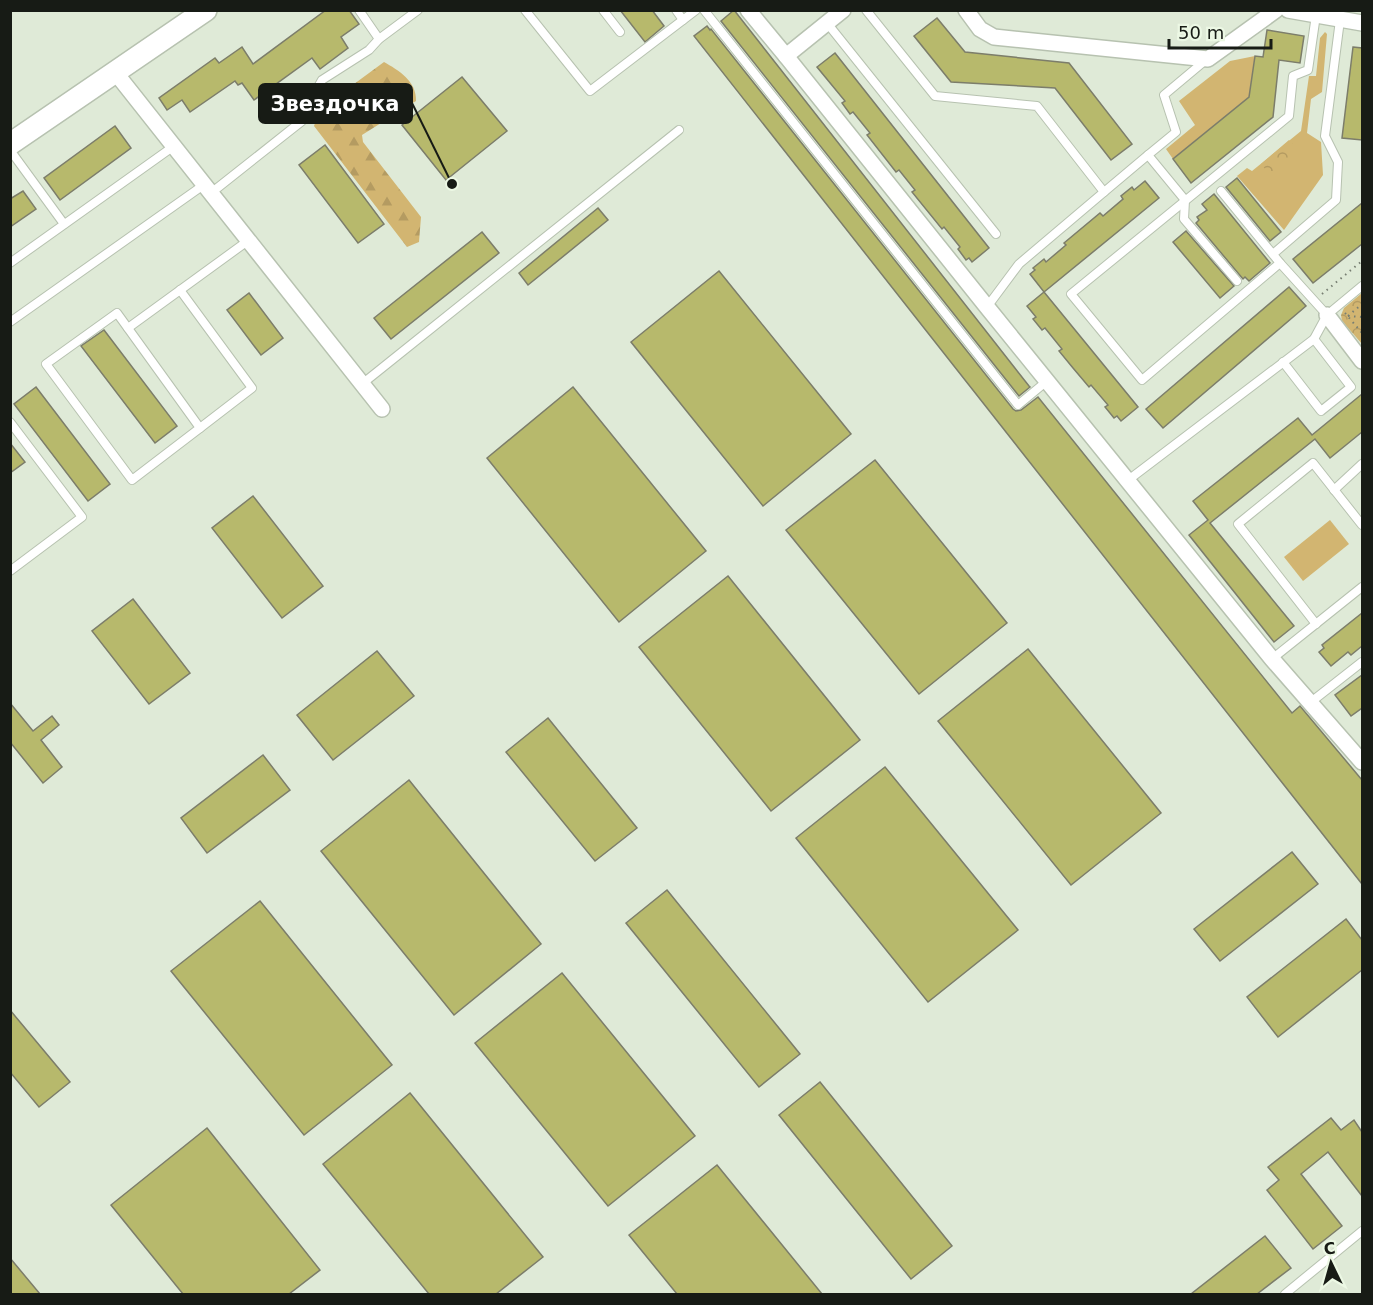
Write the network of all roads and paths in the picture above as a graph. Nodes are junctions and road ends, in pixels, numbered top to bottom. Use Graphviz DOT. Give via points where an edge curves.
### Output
graph roads {
  1 [pos="206,10"];
  2 [pos="359,10"];
  3 [pos="418,10"];
  4 [pos="525,10"];
  5 [pos="603,10"];
  6 [pos="676,10"];
  7 [pos="696,10"];
  8 [pos="704,10"];
  9 [pos="748,10"];
  10 [pos="843,10"];
  11 [pos="866,10"];
  12 [pos="966,10"];
  13 [pos="1276,10"];
  14 [pos="1288,10"];
  15 [pos="1316,15"];
  16 [pos="683,20"];
  17 [pos="1340,20"];
  18 [pos="827,23"];
  19 [pos="1362,23"];
  20 [pos="620,32"];
  21 [pos="379,39"];
  22 [pos="786,56"];
  23 [pos="1208,58"];
  24 [pos="115,72"];
  25 [pos="679,130"];
  26 [pos="10,144"];
  27 [pos="174,146"];
  28 [pos="10,150"];
  29 [pos="1148,155"];
  30 [pos="208,188"];
  31 [pos="1221,191"];
  32 [pos="1104,192"];
  33 [pos="1185,200"];
  34 [pos="64,224"];
  35 [pos="996,234"];
  36 [pos="249,240"];
  37 [pos="1272,254"];
  38 [pos="1362,261"];
  39 [pos="10,263"];
  40 [pos="1280,263"];
  41 [pos="1237,281"];
  42 [pos="1362,285"];
  43 [pos="180,290"];
  44 [pos="1319,296"];
  45 [pos="1362,304"];
  46 [pos="987,307"];
  47 [pos="1328,315"];
  48 [pos="1362,317"];
  49 [pos="10,322"];
  50 [pos="128,328"];
  51 [pos="1314,339"];
  52 [pos="1362,361"];
  53 [pos="1283,362"];
  54 [pos="1047,381"];
  55 [pos="362,384"];
  56 [pos="382,409"];
  57 [pos="10,422"];
  58 [pos="200,428"];
  59 [pos="1362,464"];
  60 [pos="1127,481"];
  61 [pos="1334,490"];
  62 [pos="1362,525"];
  63 [pos="10,572"];
  64 [pos="1362,587"];
  65 [pos="1316,624"];
  66 [pos="1272,659"];
  67 [pos="1362,662"];
  68 [pos="1311,702"];
  69 [pos="1362,762"];
  70 [pos="1362,1231"];
  71 [pos="1285,1294"];
  1 -- 24 [label="street"];
  2 -- 21 [label="lane"];
  3 -- 21 [label="lane"];
  4 -- 16 [label="lane" via="590,91"];
  5 -- 20 [label="lane"];
  6 -- 16 [label="lane"];
  7 -- 16 [label="lane"];
  8 -- 54 [label="lane" via="1018,405"];
  9 -- 22 [label="street"];
  10 -- 18 [label="street"];
  11 -- 32 [label="lane" via="935,96 1037,106"];
  12 -- 23 [label="street" via="981,29 994,37"];
  13 -- 23 [label="street"];
  14 -- 15 [label="street"];
  15 -- 17 [label="street"];
  15 -- 33 [label="lane" via="1308,70 1293,76 1289,116"];
  17 -- 19 [label="street"];
  17 -- 37 [label="lane" via="1325,136 1338,162 1336,200"];
  18 -- 22 [label="street"];
  18 -- 35 [label="lane"];
  21 -- 30 [label="lane" via="369,50 322,80 302,121"];
  22 -- 46 [label="street"];
  23 -- 29 [label="lane" via="1164,95 1176,132"];
  24 -- 26 [label="street"];
  24 -- 27 [label="street"];
  25 -- 55 [label="lane"];
  27 -- 30 [label="street"];
  27 -- 34 [label="lane"];
  28 -- 34 [label="lane"];
  29 -- 32 [label="lane"];
  29 -- 33 [label="lane"];
  30 -- 36 [label="street"];
  30 -- 49 [label="lane"];
  31 -- 37 [label="lane"];
  32 -- 46 [label="lane" via="1019,264"];
  33 -- 40 [label="lane" via="1071,294 1142,381"];
  33 -- 41 [label="lane" via="1184,219"];
  34 -- 39 [label="lane"];
  36 -- 43 [label="lane"];
  36 -- 55 [label="street"];
  37 -- 40 [label="lane"];
  38 -- 44 [label="path"];
  40 -- 47 [label="lane"];
  42 -- 47 [label="lane"];
  43 -- 50 [label="lane"];
  43 -- 58 [label="lane" via="252,388"];
  45 -- 48 [label="path" via="1348,316"];
  46 -- 54 [label="street"];
  47 -- 51 [label="lane"];
  47 -- 52 [label="street"];
  50 -- 58 [label="lane"];
  50 -- 58 [label="lane" via="117,313 46,364 132,480"];
  51 -- 53 [label="lane"];
  51 -- 53 [label="lane" via="1351,387 1322,411"];
  53 -- 60 [label="lane"];
  54 -- 60 [label="street"];
  55 -- 56 [label="street"];
  57 -- 63 [label="lane" via="82,517"];
  59 -- 61 [label="lane"];
  60 -- 66 [label="street"];
  61 -- 62 [label="lane"];
  61 -- 65 [label="lane" via="1313,463 1238,524"];
  64 -- 65 [label="lane"];
  65 -- 66 [label="lane"];
  66 -- 68 [label="street"];
  67 -- 68 [label="lane"];
  68 -- 69 [label="street"];
  70 -- 71 [label="lane"];
}
